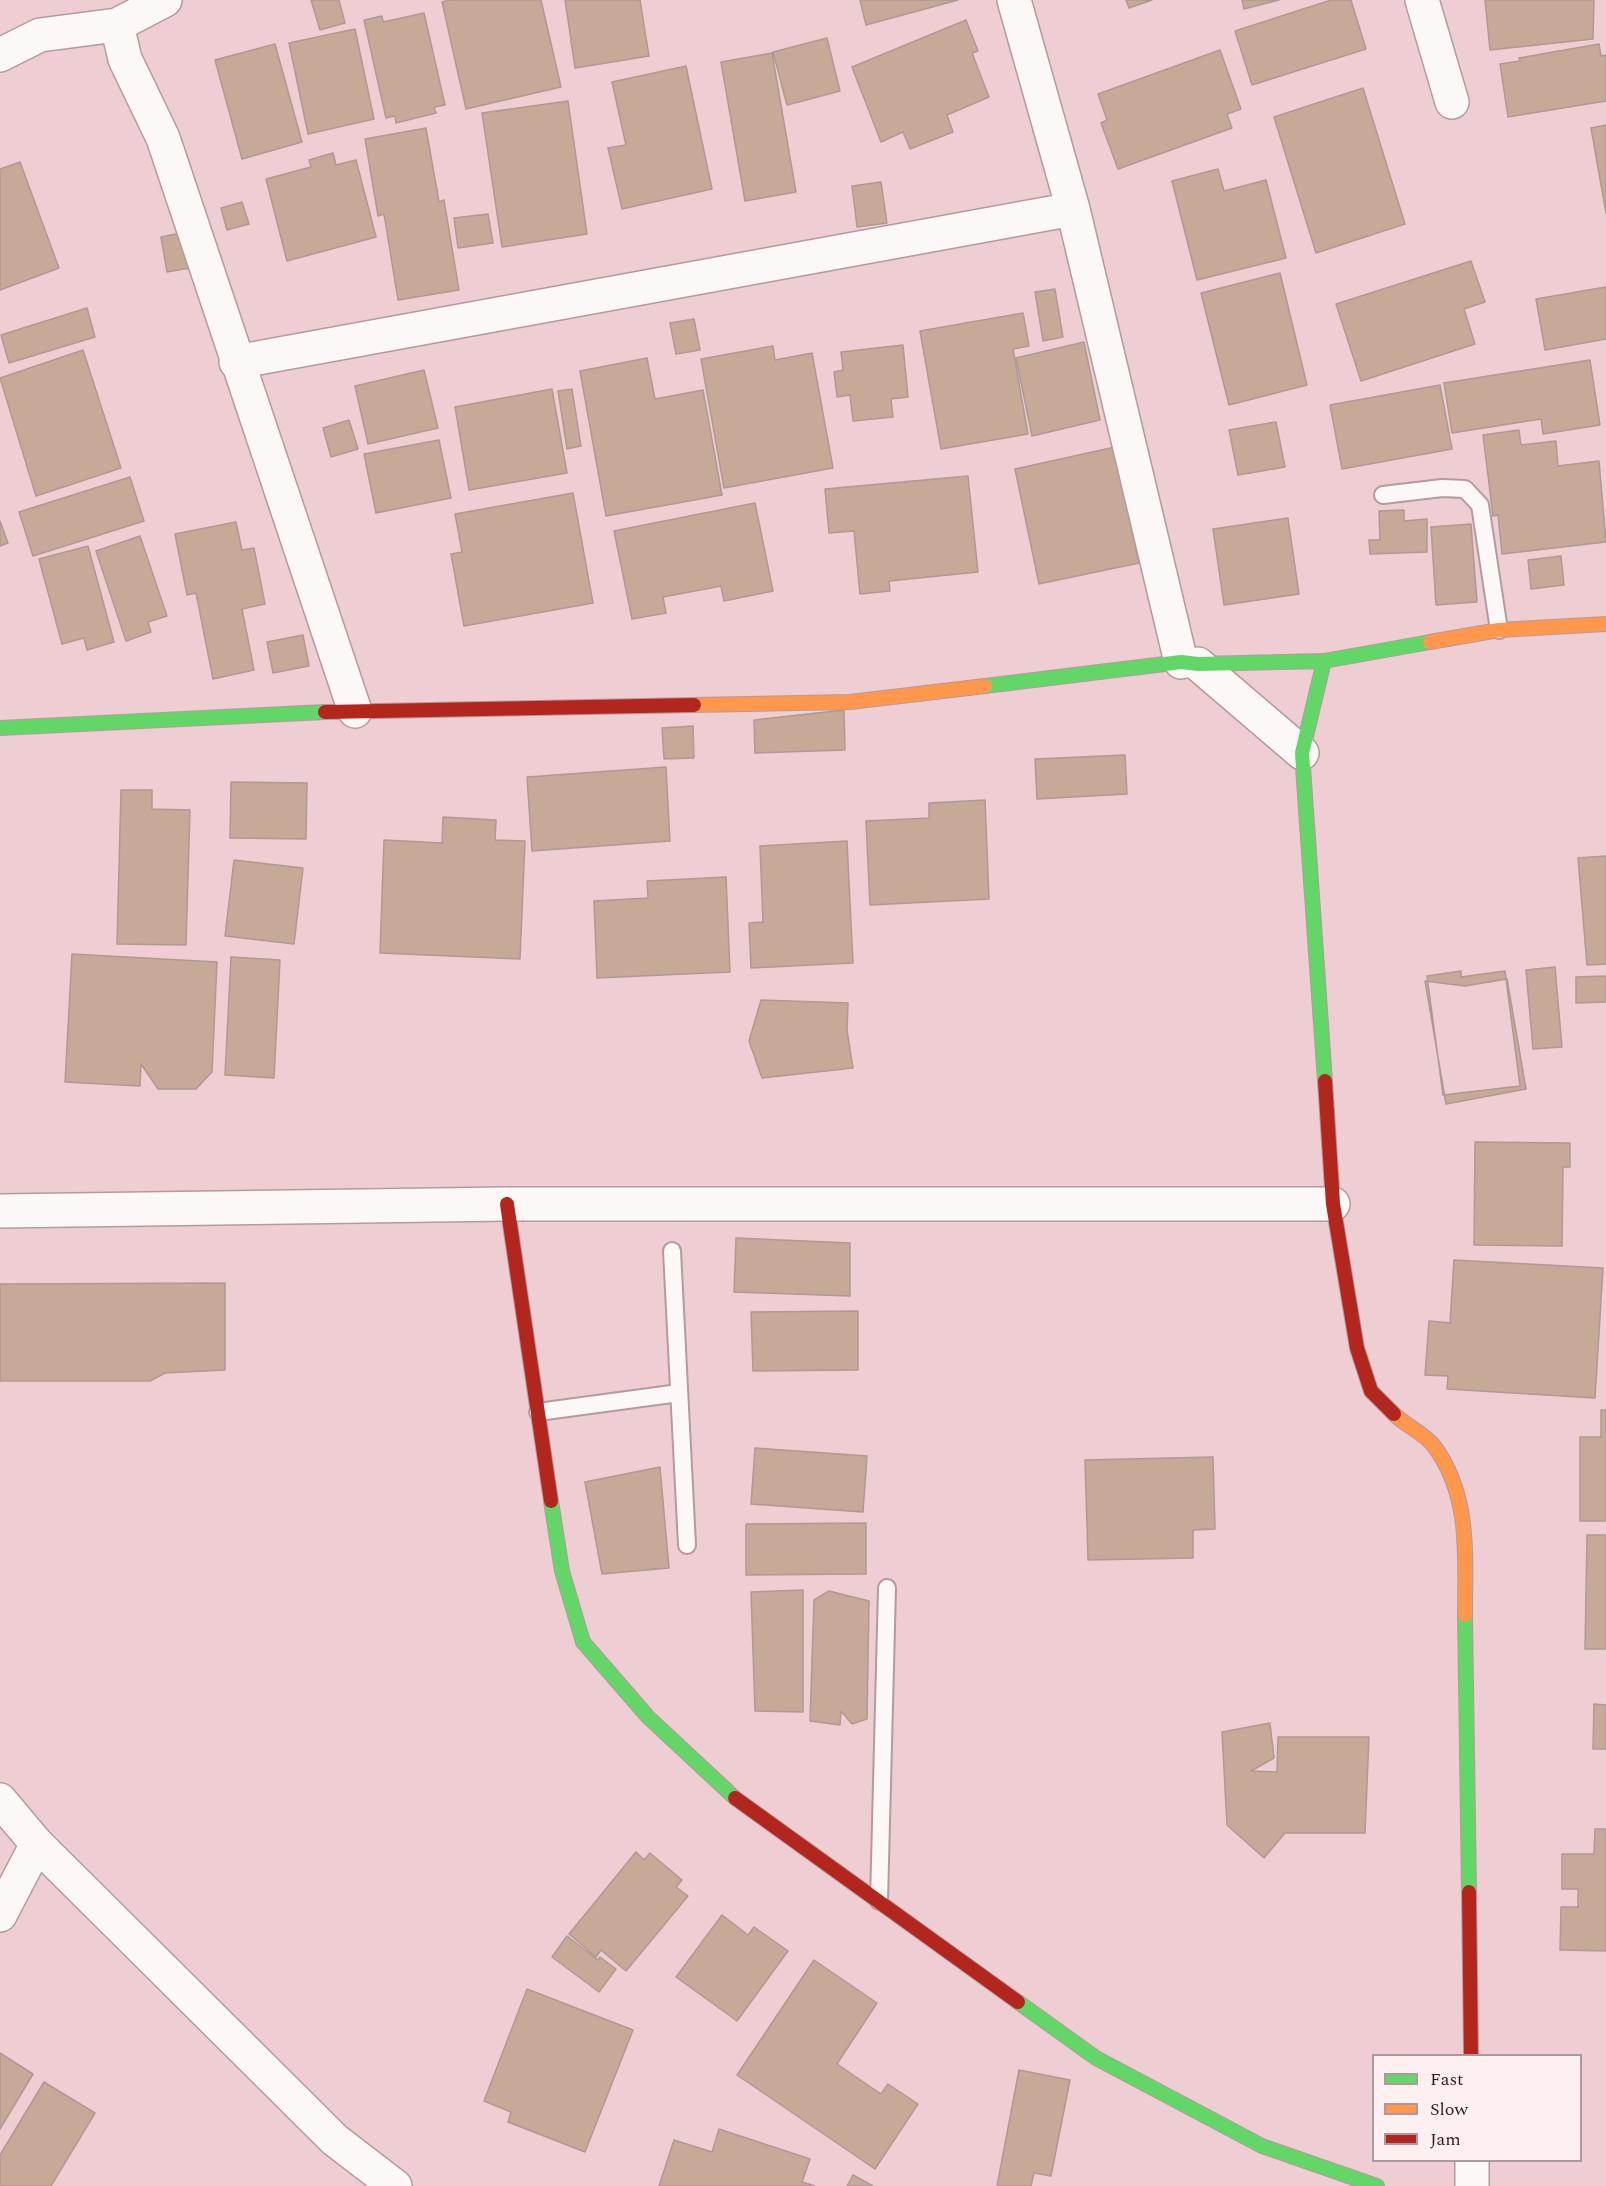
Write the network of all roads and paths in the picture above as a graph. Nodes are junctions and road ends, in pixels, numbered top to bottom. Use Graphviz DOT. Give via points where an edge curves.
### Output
graph roads {
  1 [pos="165,0"];
  2 [pos="1014,0"];
  3 [pos="1422,0"];
  4 [pos="117,25"];
  5 [pos="0,55"];
  6 [pos="1452,102"];
  7 [pos="1073,209"];
  8 [pos="236,362"];
  9 [pos="1383,495"];
  10 [pos="1606,624"];
  11 [pos="1499,630"];
  12 [pos="1324,661"];
  13 [pos="1190,663"];
  14 [pos="355,711"];
  15 [pos="0,728"];
  16 [pos="1302,753"];
  17 [pos="507,1204"];
  18 [pos="1333,1204"];
  19 [pos="0,1211"];
  20 [pos="672,1251"];
  21 [pos="679,1393"];
  22 [pos="538,1412"];
  23 [pos="687,1545"];
  24 [pos="887,1588"];
  25 [pos="0,1800"];
  26 [pos="38,1844"];
  27 [pos="879,1901"];
  28 [pos="0,1915"];
  29 [pos="1471,2054"];
  30 [pos="1472,2162"];
  31 [pos="395,2186"];
  32 [pos="1377,2186"];
  33 [pos="1472,2186"];
  1 -- 4 [label="street"];
  2 -- 7 [label="street"];
  3 -- 6 [label="street"];
  4 -- 5 [label="street" via="40,35"];
  4 -- 8 [label="street" via="125,59 163,138"];
  7 -- 8 [label="street"];
  7 -- 13 [label="street"];
  8 -- 14 [label="street"];
  9 -- 11 [label="lane" via="1466,489 1480,505"];
  10 -- 11 [label="street"];
  11 -- 12 [label="street"];
  12 -- 13 [label="street"];
  12 -- 16 [label="street"];
  13 -- 14 [label="street" via="850,702"];
  13 -- 16 [label="street"];
  14 -- 15 [label="street"];
  16 -- 18 [label="street"];
  17 -- 18 [label="street"];
  17 -- 19 [label="street"];
  17 -- 22 [label="street"];
  18 -- 29 [label="street" via="1357,1348 1371,1391 1433,1446 1464,1515"];
  20 -- 21 [label="lane"];
  21 -- 22 [label="lane"];
  21 -- 23 [label="lane"];
  22 -- 27 [label="street" via="562,1571 583,1642 648,1717 733,1796"];
  24 -- 27 [label="lane"];
  25 -- 26 [label="street"];
  26 -- 28 [label="street"];
  26 -- 31 [label="street" via="335,2140"];
  27 -- 32 [label="street" via="1096,2058 1262,2146"];
  30 -- 33 [label="street"];
}
